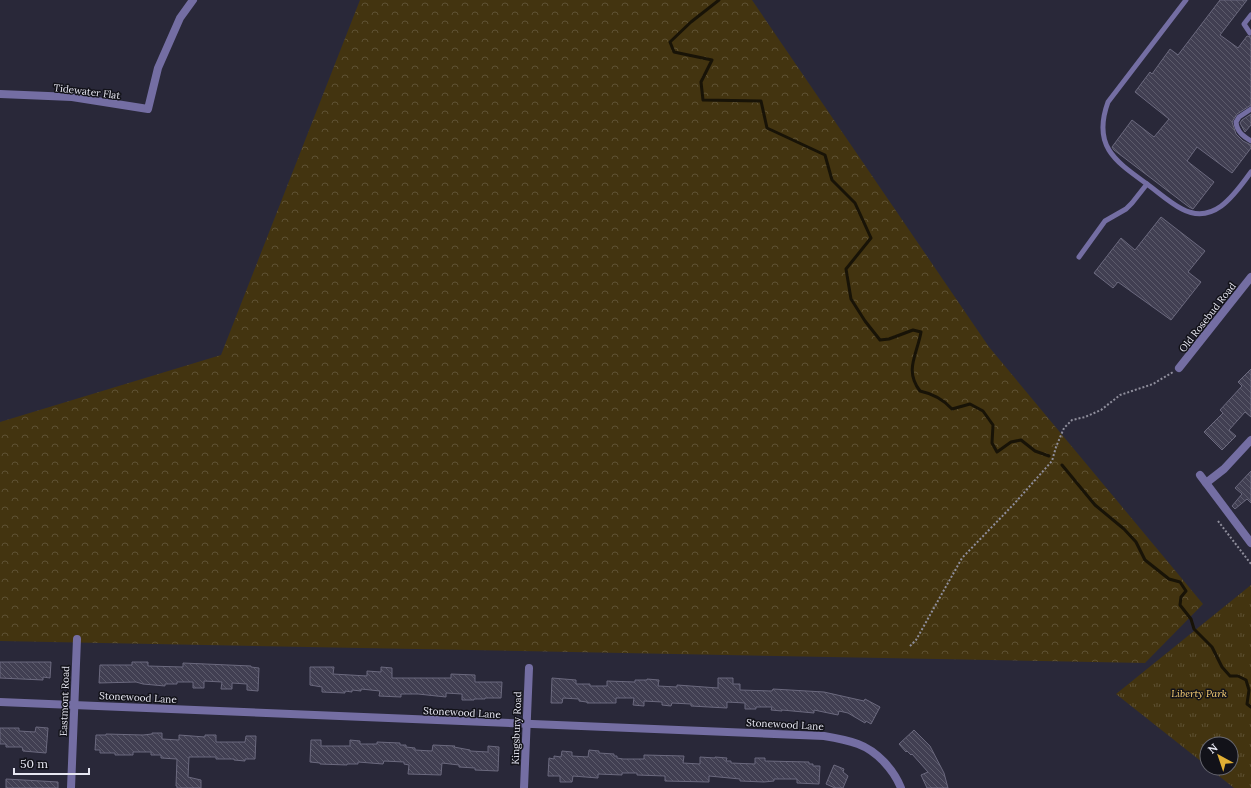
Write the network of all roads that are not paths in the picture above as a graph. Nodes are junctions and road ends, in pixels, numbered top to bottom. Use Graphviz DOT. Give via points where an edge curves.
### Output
graph roads {
  1 [pos="193,0"];
  2 [pos="1186,0"];
  3 [pos="1251,15"];
  4 [pos="1250,32"];
  5 [pos="0,94"];
  6 [pos="1251,109"];
  7 [pos="1251,141"];
  8 [pos="1251,172"];
  9 [pos="1146,184"];
  10 [pos="1079,257"];
  11 [pos="1251,277"];
  12 [pos="1179,368"];
  13 [pos="1251,440"];
  14 [pos="1200,475"];
  15 [pos="1206,483"];
  16 [pos="1251,543"];
  17 [pos="77,640"];
  18 [pos="528,668"];
  19 [pos="0,702"];
  20 [pos="74,704"];
  21 [pos="526,724"];
  22 [pos="71,788"];
  23 [pos="524,788"];
  24 [pos="901,788"];
  1 -- 5 [label="street, Tidewater Flat" via="180,18 158,68 148,109 72,97"];
  2 -- 9 [label="lane" via="1108,102 1104,112 1104,140 1109,152"];
  3 -- 4 [label="lane" via="1244,24"];
  6 -- 7 [label="lane" via="1236,122 1240,133"];
  8 -- 9 [label="lane" via="1232,198 1220,208 1200,214 1182,209"];
  9 -- 10 [label="lane" via="1126,209 1105,221"];
  11 -- 12 [label="street, Old Rosebud Road"];
  13 -- 15 [label="street" via="1224,469"];
  14 -- 15 [label="street"];
  15 -- 16 [label="street"];
  17 -- 20 [label="street, Eastmont Road"];
  18 -- 21 [label="street, Kingsbury Road"];
  19 -- 20 [label="street, Stonewood Lane"];
  20 -- 21 [label="street, Stonewood Lane"];
  20 -- 22 [label="street, Eastmont Road"];
  21 -- 23 [label="street, Kingsbury Road"];
  21 -- 24 [label="street, Stonewood Lane" via="824,736 843,739 868,749 891,769"];
}
